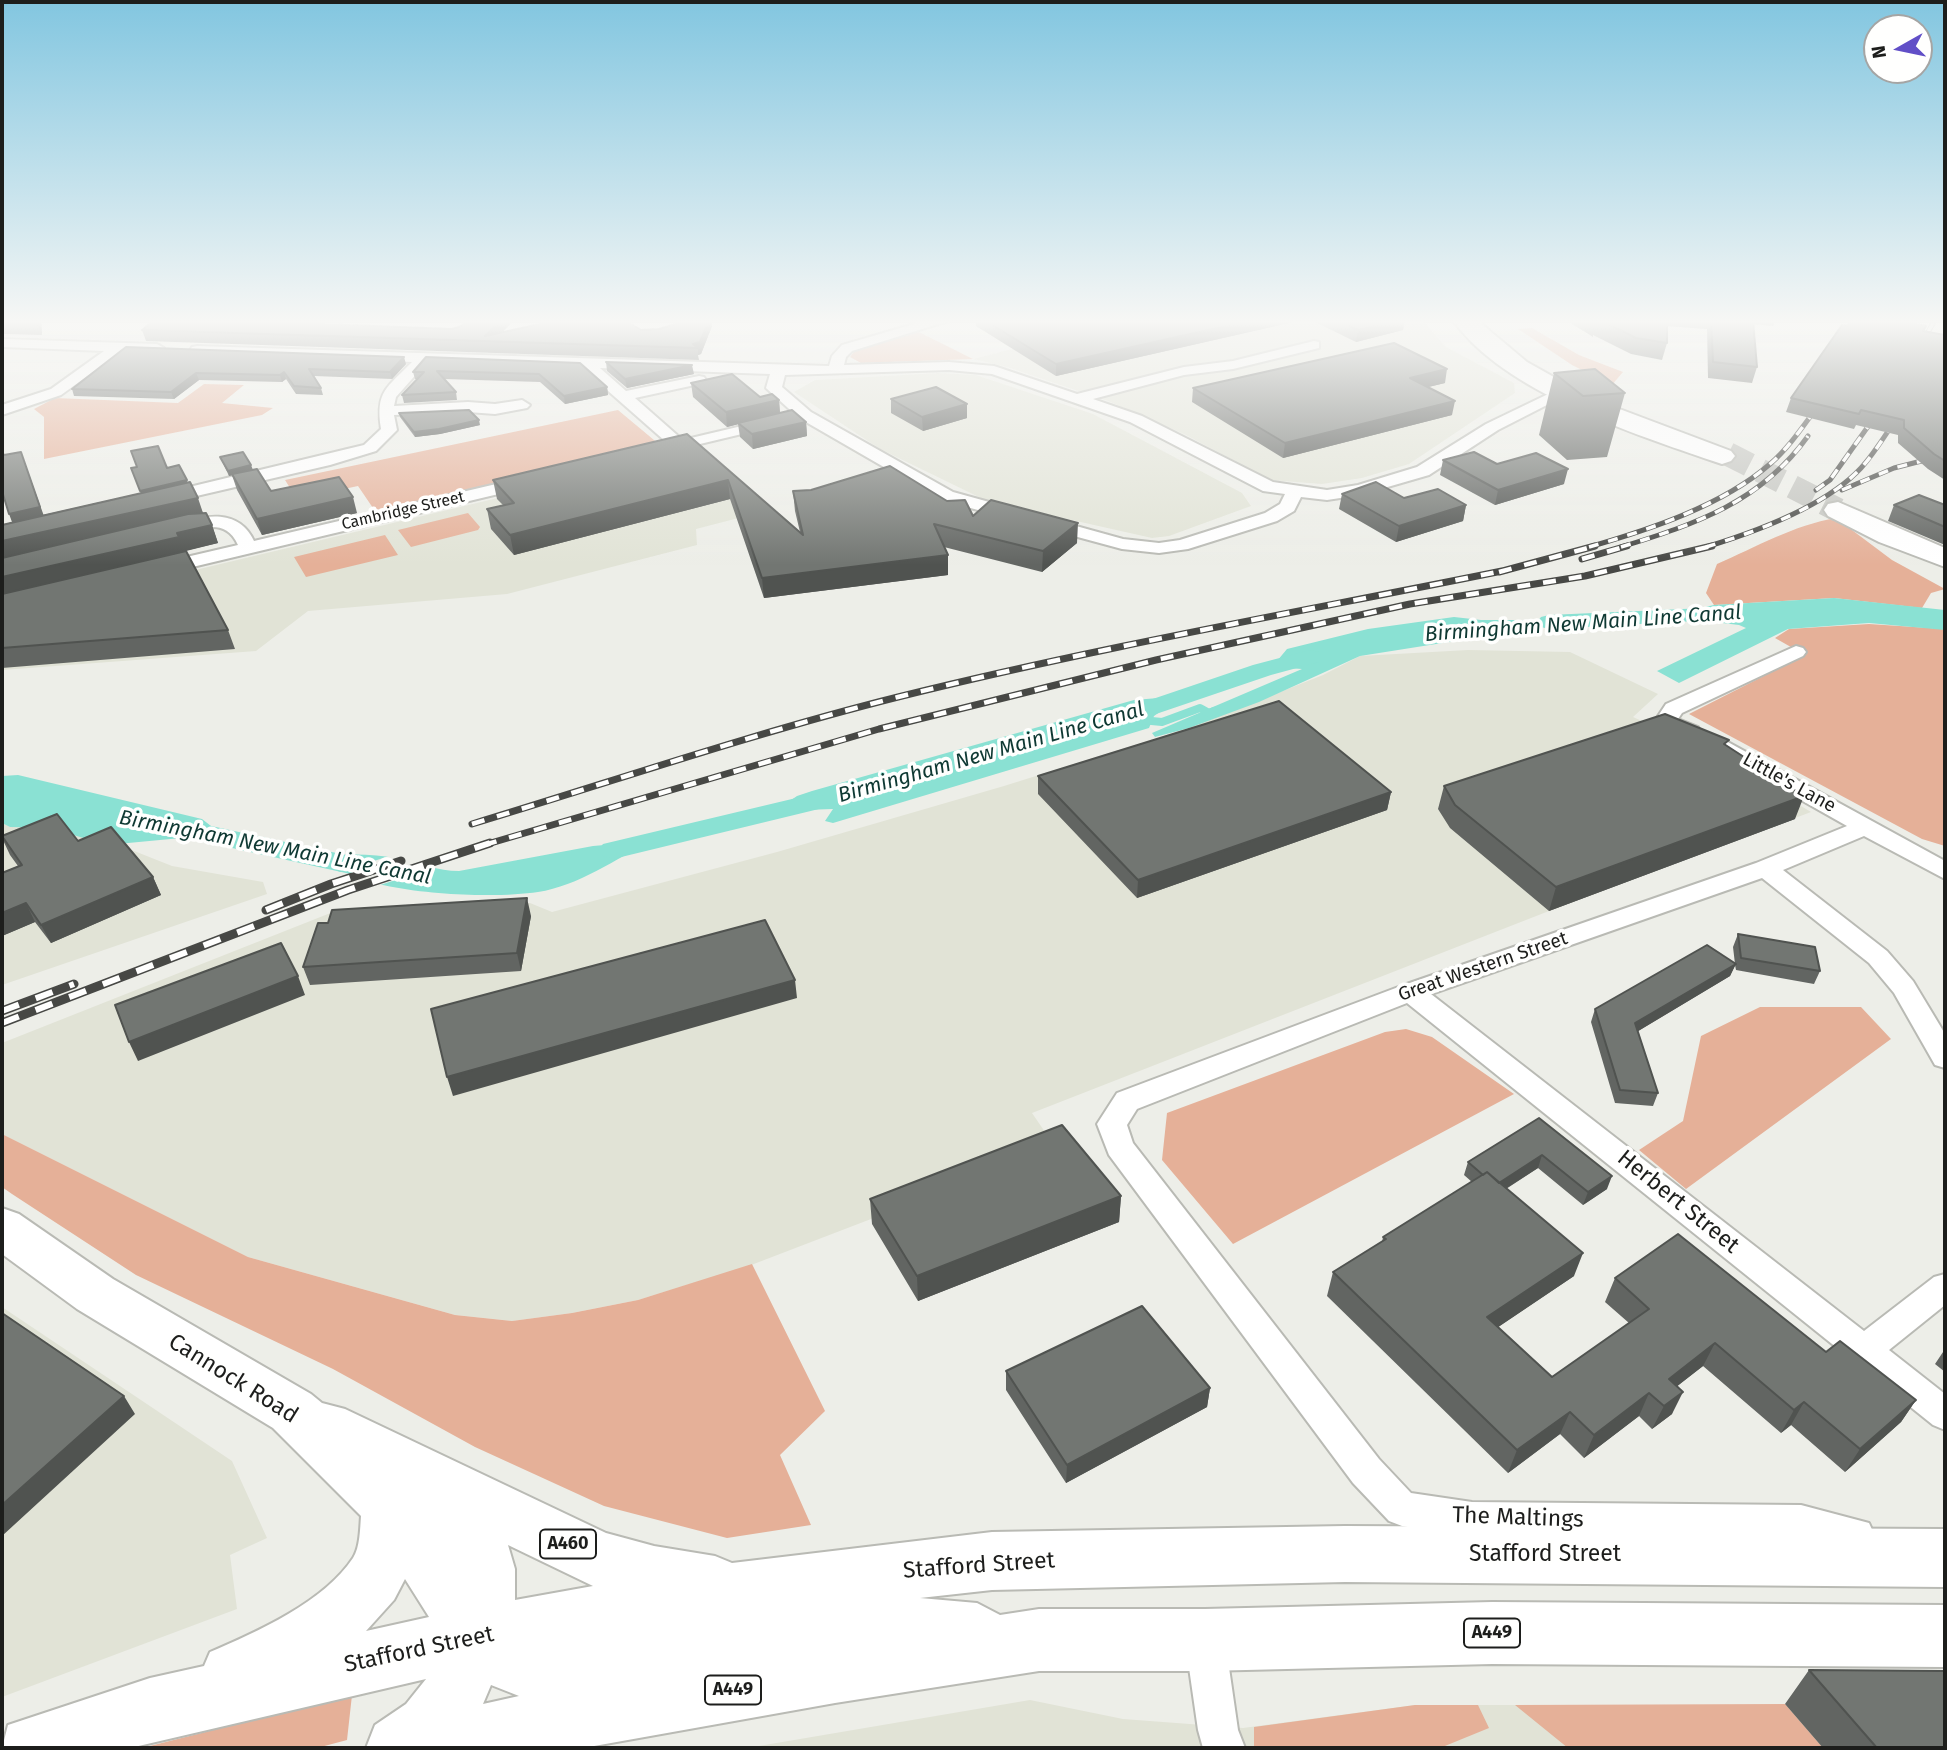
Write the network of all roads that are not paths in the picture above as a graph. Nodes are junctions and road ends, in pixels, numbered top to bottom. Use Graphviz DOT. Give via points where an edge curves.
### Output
graph roads {
  1 [pos="27,402"];
  2 [pos="387,402"];
  3 [pos="631,402"];
  4 [pos="790,402"];
  5 [pos="1088,402"];
  6 [pos="1543,402"];
  7 [pos="1602,402"];
  8 [pos="522,405"];
  9 [pos="2,410"];
  10 [pos="495,410"];
  11 [pos="386,411"];
  12 [pos="805,415"];
  13 [pos="506,422"];
  14 [pos="680,445"];
  15 [pos="653,451"];
  16 [pos="1725,455"];
  17 [pos="537,479"];
  18 [pos="1294,492"];
  19 [pos="152,502"];
  20 [pos="1838,510"];
  21 [pos="168,530"];
  22 [pos="1889,537"];
  23 [pos="248,548"];
  24 [pos="1945,558"];
  25 [pos="145,572"];
  26 [pos="1945,574"];
  27 [pos="1796,652"];
  28 [pos="1867,826"];
  29 [pos="1934,860"];
  30 [pos="1765,868"];
  31 [pos="1945,871"];
  32 [pos="1410,992"];
  33 [pos="1945,1058"];
  34 [pos="1112,1124"];
  35 [pos="2,1228"];
  36 [pos="1945,1287"];
  37 [pos="1863,1351"];
  38 [pos="1945,1414"];
  39 [pos="397,1486"];
  40 [pos="1945,1557"];
  41 [pos="745,1590"];
  42 [pos="1945,1636"];
  43 [pos="478,1637"];
  44 [pos="1039,1640"];
  45 [pos="1205,1640"];
  46 [pos="150,1710"];
  47 [pos="31,1748"];
  48 [pos="398,1748"];
  49 [pos="428,1748"];
  50 [pos="1224,1748"];
  1 -- 9 [label="street"];
  2 -- 11 [label="street"];
  3 -- 14 [label="street"];
  4 -- 12 [label="street"];
  5 -- 18 [label="street" via="1189,444 1256,481"];
  6 -- 18 [label="street" via="1492,426 1423,471 1341,493"];
  7 -- 16 [label="main road"];
  8 -- 10 [label="street"];
  10 -- 11 [label="street"];
  10 -- 13 [label="street"];
  11 -- 19 [label="street" via="389,430 370,448"];
  12 -- 14 [label="street"];
  12 -- 18 [label="street" via="947,496 1138,547 1182,545 1271,517 1288,507"];
  14 -- 15 [label="street"];
  17 -- 23 [label="street, Cambridge Street"];
  20 -- 22 [label="main road"];
  21 -- 23 [label="street" via="226,523 239,529"];
  22 -- 24 [label="main road"];
  22 -- 26 [label="main road"];
  23 -- 25 [label="street, Cambridge Street"];
  27 -- 28 [label="street, Little's Lane" via="1674,709 1665,722 1716,742"];
  28 -- 29 [label="street, Little's Lane"];
  28 -- 30 [label="street, Great Western Street"];
  29 -- 31 [label="street, Little's Lane"];
  30 -- 32 [label="street, Great Western Street"];
  30 -- 33 [label="street" via="1878,957 1904,987"];
  32 -- 34 [label="street, Great Western Street" via="1127,1101"];
  32 -- 37 [label="street, Herbert Street"];
  34 -- 40 [label="street, The Maltings" via="1120,1147 1366,1471 1402,1509 1472,1520 1801,1523"];
  35 -- 39 [label="main road, Cannock Road / A460" via="95,1294 292,1411"];
  36 -- 37 [label="street"];
  37 -- 38 [label="street, Herbert Street"];
  39 -- 41 [label="main road, A460" via="598,1560"];
  39 -- 43 [label="main road, Cannock Road / A460"];
  39 -- 46 [label="main road" via="388,1543 376,1576 348,1607 289,1649"];
  40 -- 41 [label="main road, Stafford Street" via="1345,1554 1003,1561"];
  41 -- 43 [label="main road, Stafford Street"];
  42 -- 45 [label="main road, A449" via="1492,1633"];
  43 -- 44 [label="main road, Cannock Road" via="493,1654 541,1671 782,1634 885,1626"];
  43 -- 46 [label="main road, Stafford Street"];
  43 -- 48 [label="main road" via="462,1681 432,1724"];
  44 -- 45 [label="main road, A449"];
  44 -- 49 [label="main road, A449" via="835,1671"];
  45 -- 50 [label="street"];
  46 -- 47 [label="main road, Stafford Street"];
}
